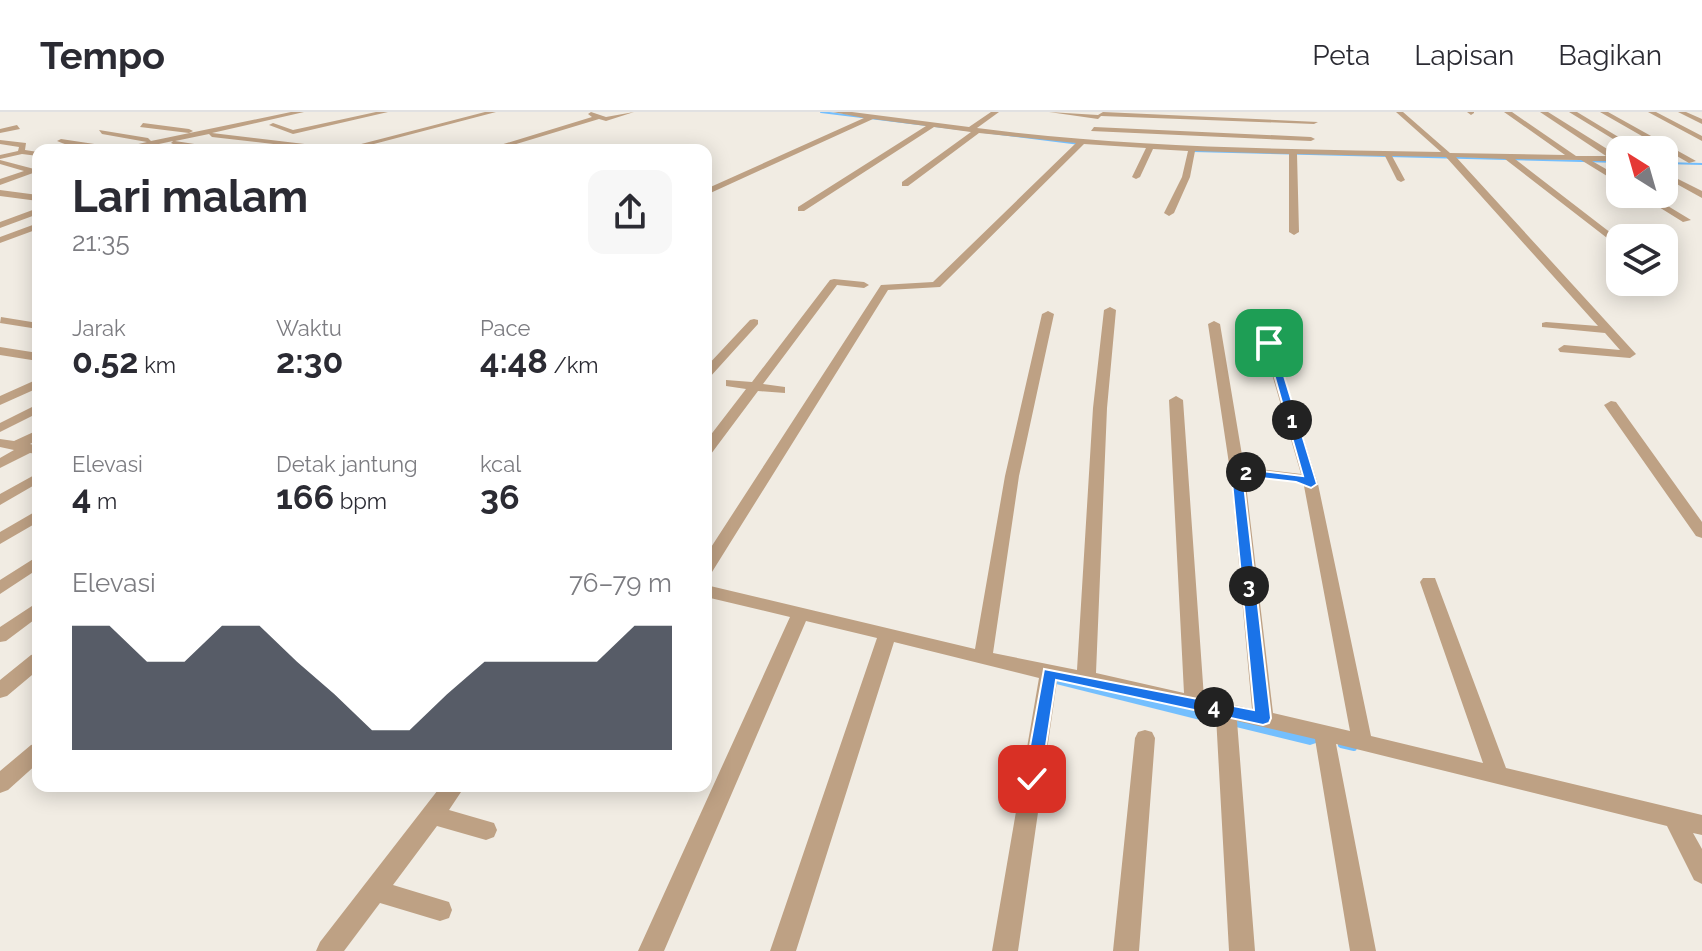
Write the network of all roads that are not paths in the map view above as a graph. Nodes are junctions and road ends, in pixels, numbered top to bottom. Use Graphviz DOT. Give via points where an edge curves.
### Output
graph roads {
  1 [pos="385,112"];
  2 [pos="493,112"];
  3 [pos="631,112"];
  4 [pos="658,112"];
  5 [pos="836,112"];
  6 [pos="842,112"];
  7 [pos="895,112"];
  8 [pos="934,112"];
  9 [pos="996,112"];
  10 [pos="1052,112"];
  11 [pos="1242,112"];
  12 [pos="1399,112"];
  13 [pos="1507,112"];
  14 [pos="1543,112"];
  15 [pos="1572,112"];
  16 [pos="1603,112"];
  17 [pos="1623,112"];
  18 [pos="1651,112"];
  19 [pos="1681,112"];
  20 [pos="590,113"];
  21 [pos="302,115"];
  22 [pos="649,115"];
  23 [pos="1101,116"];
  24 [pos="599,117"];
  25 [pos="871,117"];
  26 [pos="884,119"];
  27 [pos="1702,122"];
  28 [pos="917,123"];
  29 [pos="1314,124"];
  30 [pos="143,125"];
  31 [pos="932,125"];
  32 [pos="1018,125"];
  33 [pos="17,127"];
  34 [pos="0,131"];
  35 [pos="973,131"];
  36 [pos="102,132"];
  37 [pos="28,133"];
  38 [pos="199,133"];
  39 [pos="1006,135"];
  40 [pos="1612,136"];
  41 [pos="1079,138"];
  42 [pos="1702,139"];
  43 [pos="0,141"];
  44 [pos="61,141"];
  45 [pos="160,141"];
  46 [pos="81,144"];
  47 [pos="147,144"];
  48 [pos="183,144"];
  49 [pos="289,144"];
  50 [pos="366,144"];
  51 [pos="508,144"];
  52 [pos="1150,147"];
  53 [pos="1192,149"];
  54 [pos="1606,151"];
  55 [pos="22,152"];
  56 [pos="1293,152"];
  57 [pos="1307,153"];
  58 [pos="32,154"];
  59 [pos="1388,155"];
  60 [pos="32,157"];
  61 [pos="1452,158"];
  62 [pos="1510,159"];
  63 [pos="1582,159"];
  64 [pos="1606,159"];
  65 [pos="1699,159"];
  66 [pos="1678,160"];
  67 [pos="3,164"];
  68 [pos="32,169"];
  69 [pos="32,171"];
  70 [pos="1606,173"];
  71 [pos="1136,177"];
  72 [pos="10,179"];
  73 [pos="1401,180"];
  74 [pos="32,181"];
  75 [pos="0,182"];
  76 [pos="1678,182"];
  77 [pos="905,184"];
  78 [pos="712,189"];
  79 [pos="0,193"];
  80 [pos="1702,195"];
  81 [pos="32,197"];
  82 [pos="1666,208"];
  83 [pos="801,209"];
  84 [pos="0,210"];
  85 [pos="32,213"];
  86 [pos="1169,213"];
  87 [pos="32,214"];
  88 [pos="1686,220"];
  89 [pos="0,225"];
  90 [pos="32,228"];
  91 [pos="1294,232"];
  92 [pos="1606,234"];
  93 [pos="0,240"];
  94 [pos="864,285"];
  95 [pos="1110,310"];
  96 [pos="1048,314"];
  97 [pos="1,320"];
  98 [pos="754,322"];
  99 [pos="1214,324"];
  100 [pos="32,325"];
  101 [pos="1546,325"];
  102 [pos="1608,330"];
  103 [pos="1269,343"];
  104 [pos="1564,349"];
  105 [pos="0,351"];
  106 [pos="32,356"];
  107 [pos="712,368"];
  108 [pos="731,383"];
  109 [pos="0,386"];
  110 [pos="32,386"];
  111 [pos="755,387"];
  112 [pos="23,390"];
  113 [pos="780,390"];
  114 [pos="1176,400"];
  115 [pos="0,401"];
  116 [pos="1611,405"];
  117 [pos="32,411"];
  118 [pos="0,428"];
  119 [pos="0,443"];
  120 [pos="712,443"];
  121 [pos="27,448"];
  122 [pos="0,464"];
  123 [pos="1237,471"];
  124 [pos="32,481"];
  125 [pos="1311,484"];
  126 [pos="0,500"];
  127 [pos="32,519"];
  128 [pos="1702,533"];
  129 [pos="0,539"];
  130 [pos="712,559"];
  131 [pos="32,565"];
  132 [pos="1429,582"];
  133 [pos="0,588"];
  134 [pos="712,592"];
  135 [pos="32,612"];
  136 [pos="801,612"];
  137 [pos="888,633"];
  138 [pos="0,636"];
  139 [pos="983,655"];
  140 [pos="32,665"];
  141 [pos="1049,673"];
  142 [pos="1086,678"];
  143 [pos="0,691"];
  144 [pos="1194,702"];
  145 [pos="1226,710"];
  146 [pos="1263,718"];
  147 [pos="1324,733"];
  148 [pos="1358,737"];
  149 [pos="1145,738"];
  150 [pos="32,756"];
  151 [pos="1498,775"];
  152 [pos="0,784"];
  153 [pos="449,792"];
  154 [pos="432,815"];
  155 [pos="1675,819"];
  156 [pos="1702,825"];
  157 [pos="486,830"];
  158 [pos="1702,873"];
  159 [pos="375,891"];
  160 [pos="440,910"];
  161 [pos="329,951"];
  162 [pos="651,951"];
  163 [pos="783,951"];
  164 [pos="1005,951"];
  165 [pos="1126,951"];
  166 [pos="1242,951"];
  167 [pos="1363,951"];
  1 -- 21 [label="street" via="292,132 272,126"];
  2 -- 50 [label="street"];
  3 -- 24 [label="street"];
  4 -- 22 [label="street"];
  5 -- 6 [label="street"];
  6 -- 25 [label="street"];
  7 -- 26 [label="street"];
  8 -- 28 [label="street"];
  9 -- 35 [label="street"];
  10 -- 23 [label="street"];
  11 -- 29 [label="street"];
  12 -- 61 [label="street"];
  13 -- 63 [label="street"];
  14 -- 54 [label="street"];
  15 -- 40 [label="street"];
  16 -- 65 [label="street"];
  17 -- 65 [label="street"];
  18 -- 42 [label="street"];
  19 -- 27 [label="street"];
  20 -- 24 [label="street"];
  21 -- 38 [label="street"];
  23 -- 29 [label="street"];
  23 -- 29 [label="street" via="1090,128"];
  24 -- 51 [label="street"];
  25 -- 26 [label="street"];
  25 -- 78 [label="street"];
  26 -- 28 [label="street"];
  28 -- 31 [label="street"];
  29 -- 57 [label="street"];
  30 -- 38 [label="street"];
  31 -- 35 [label="street"];
  31 -- 83 [label="street"];
  32 -- 39 [label="street"];
  33 -- 34 [label="street"];
  35 -- 39 [label="street"];
  35 -- 77 [label="street"];
  36 -- 45 [label="street"];
  37 -- 43 [label="street"];
  38 -- 45 [label="street"];
  38 -- 49 [label="street"];
  39 -- 41 [label="street"];
  41 -- 52 [label="street"];
  41 -- 130 [label="street" via="936,285 885,287"];
  43 -- 55 [label="street" via="23,145"];
  44 -- 46 [label="street"];
  45 -- 47 [label="street"];
  45 -- 48 [label="street"];
  52 -- 53 [label="street"];
  52 -- 71 [label="street"];
  53 -- 56 [label="street"];
  53 -- 86 [label="street"];
  55 -- 58 [label="street"];
  55 -- 67 [label="street"];
  56 -- 57 [label="street"];
  56 -- 91 [label="street"];
  57 -- 59 [label="street"];
  59 -- 61 [label="street"];
  59 -- 73 [label="street"];
  60 -- 67 [label="street"];
  61 -- 62 [label="street"];
  61 -- 102 [label="street"];
  62 -- 63 [label="street"];
  62 -- 92 [label="street"];
  63 -- 64 [label="street"];
  63 -- 70 [label="street"];
  65 -- 66 [label="street"];
  67 -- 68 [label="street"];
  69 -- 72 [label="street"];
  72 -- 74 [label="street"];
  72 -- 75 [label="street"];
  76 -- 80 [label="street"];
  79 -- 81 [label="street"];
  82 -- 88 [label="street"];
  84 -- 85 [label="street"];
  87 -- 89 [label="street"];
  90 -- 93 [label="street"];
  94 -- 111 [label="street" via="834,282"];
  95 -- 142 [label="street"];
  96 -- 139 [label="street" via="1012,476"];
  97 -- 100 [label="street"];
  98 -- 107 [label="street"];
  99 -- 123 [label="street"];
  101 -- 102 [label="street"];
  102 -- 104 [label="street" via="1630,355"];
  103 -- 125 [label="street"];
  105 -- 106 [label="street"];
  108 -- 111 [label="street"];
  109 -- 112 [label="street"];
  110 -- 112 [label="street"];
  111 -- 113 [label="street"];
  111 -- 120 [label="street"];
  112 -- 115 [label="street"];
  114 -- 144 [label="street"];
  116 -- 128 [label="street"];
  117 -- 118 [label="street"];
  119 -- 121 [label="street"];
  121 -- 122 [label="street"];
  123 -- 125 [label="street"];
  123 -- 146 [label="street"];
  124 -- 126 [label="street"];
  125 -- 148 [label="street"];
  127 -- 129 [label="street"];
  131 -- 133 [label="street"];
  132 -- 151 [label="street"];
  134 -- 136 [label="street"];
  135 -- 138 [label="street"];
  136 -- 137 [label="street"];
  136 -- 162 [label="street"];
  137 -- 139 [label="street"];
  137 -- 163 [label="street"];
  139 -- 141 [label="street"];
  140 -- 143 [label="street"];
  141 -- 142 [label="street"];
  141 -- 164 [label="street"];
  142 -- 144 [label="street"];
  144 -- 145 [label="street"];
  145 -- 146 [label="street"];
  145 -- 166 [label="street"];
  146 -- 147 [label="street"];
  147 -- 148 [label="street"];
  147 -- 167 [label="street"];
  148 -- 151 [label="street"];
  149 -- 165 [label="street"];
  150 -- 152 [label="street"];
  151 -- 155 [label="street"];
  153 -- 154 [label="street"];
  154 -- 157 [label="street"];
  154 -- 159 [label="street"];
  155 -- 156 [label="street"];
  155 -- 158 [label="street"];
  159 -- 160 [label="street"];
  159 -- 161 [label="street"];
}
